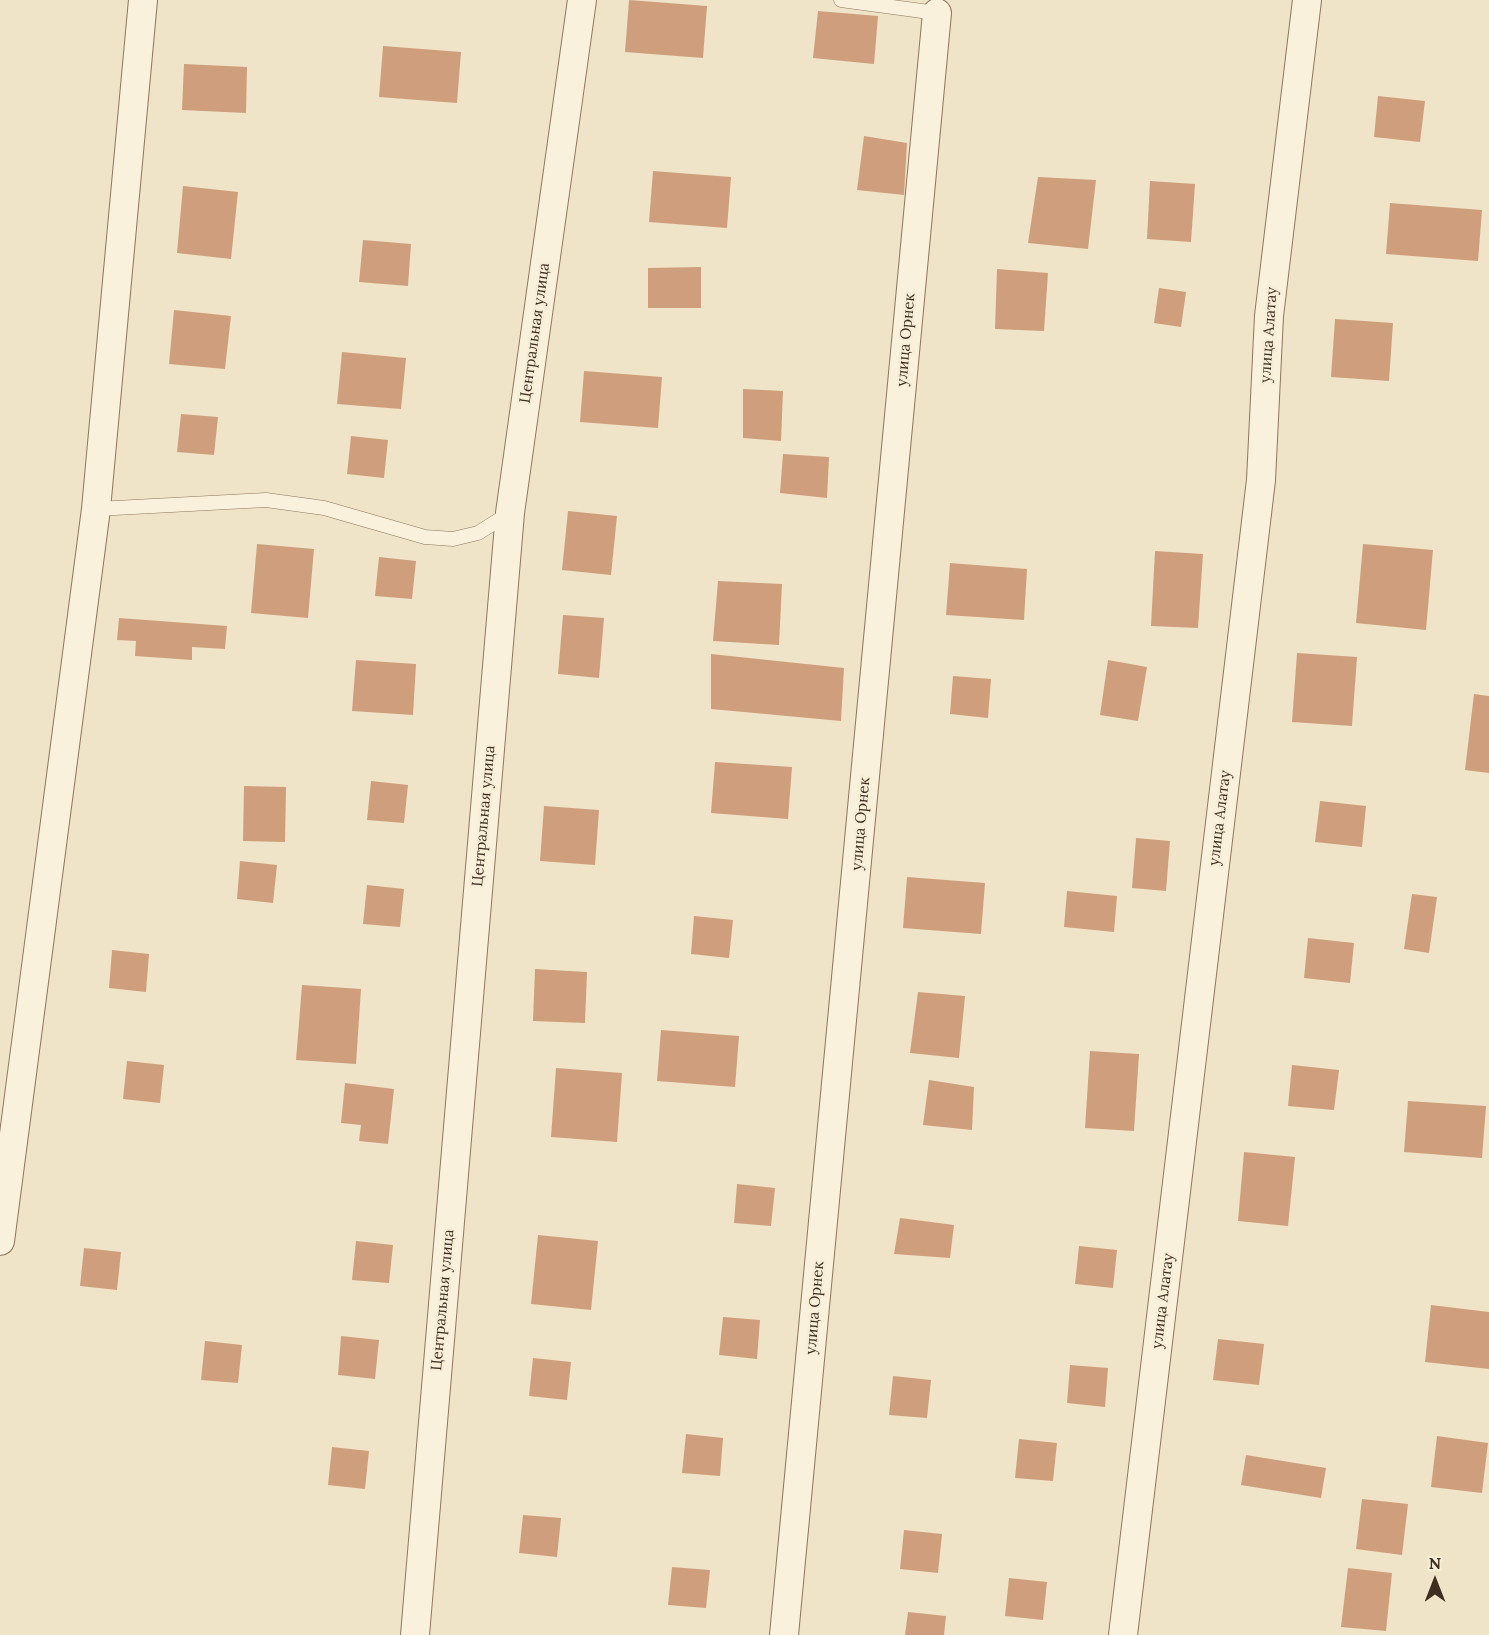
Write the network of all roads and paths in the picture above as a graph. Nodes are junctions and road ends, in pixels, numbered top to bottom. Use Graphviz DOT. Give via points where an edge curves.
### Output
graph roads {
  1 [pos="143,0"];
  2 [pos="582,0"];
  3 [pos="841,0"];
  4 [pos="1307,0"];
  5 [pos="937,13"];
  6 [pos="96,509"];
  7 [pos="510,513"];
  8 [pos="0,1241"];
  9 [pos="415,1635"];
  10 [pos="784,1635"];
  11 [pos="1123,1635"];
  1 -- 6 [label="street"];
  2 -- 7 [label="street, Центральная улица"];
  3 -- 5 [label="lane"];
  4 -- 11 [label="street, улица Алатау" via="1269,316 1261,480"];
  5 -- 10 [label="street, улица Орнек"];
  6 -- 7 [label="lane" via="266,500 324,508 425,537 453,539 478,533"];
  6 -- 8 [label="street"];
  7 -- 9 [label="street, Центральная улица"];
}
